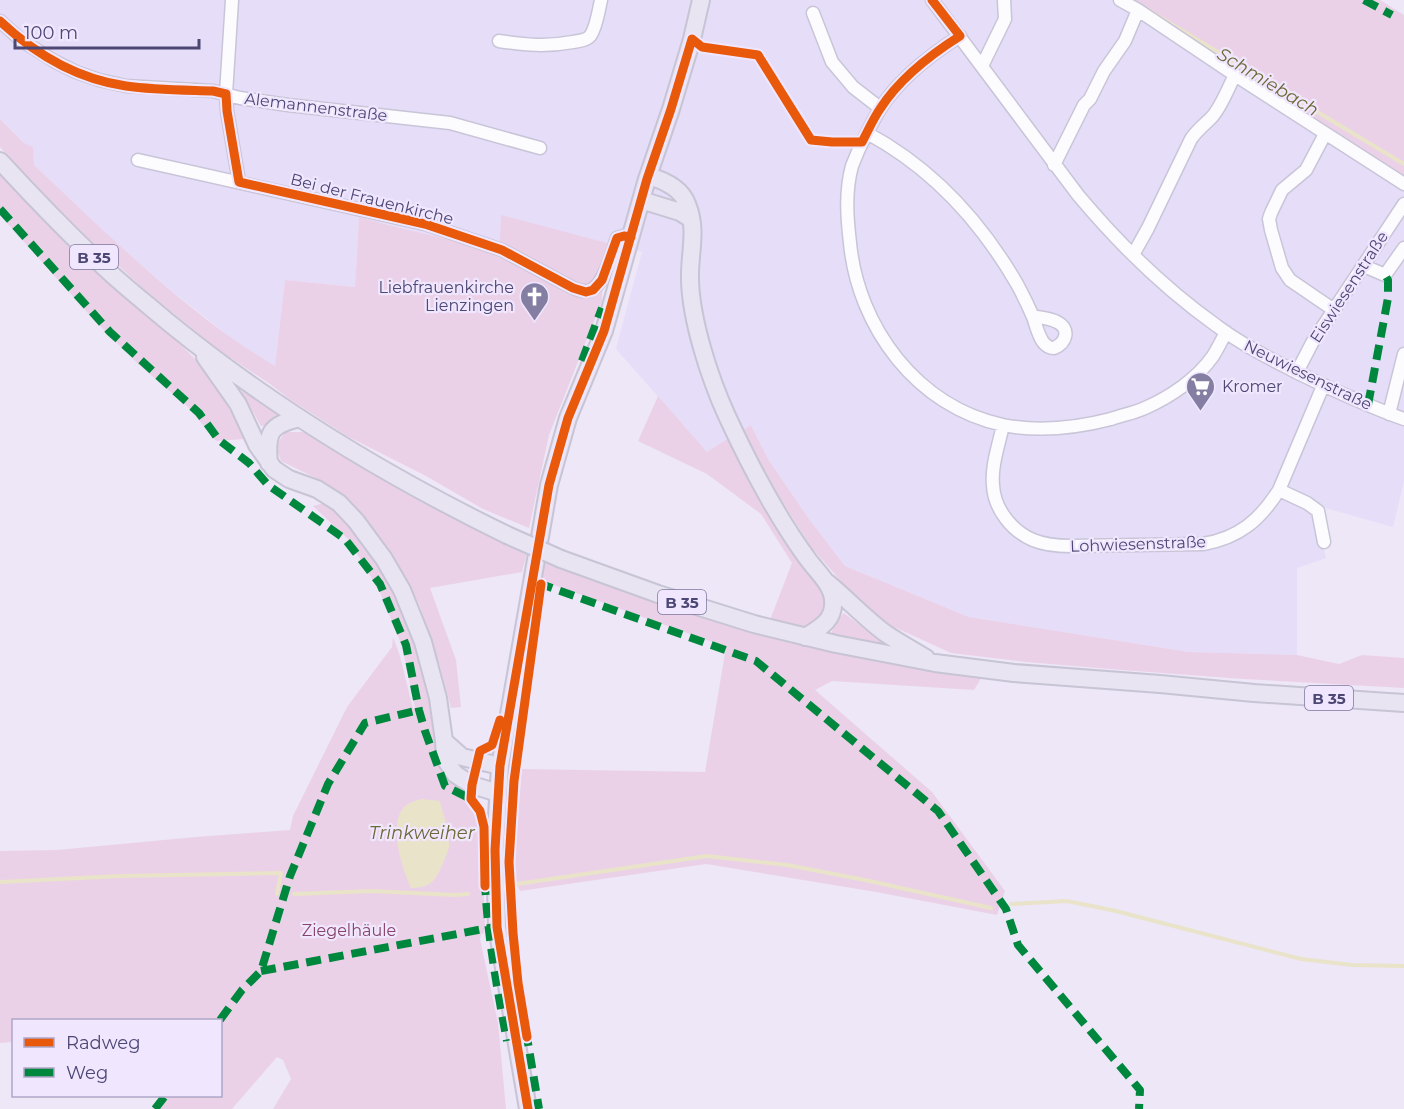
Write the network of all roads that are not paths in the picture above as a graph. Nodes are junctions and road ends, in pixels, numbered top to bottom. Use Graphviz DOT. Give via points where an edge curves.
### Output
graph roads {
  1 [pos="232,0"];
  2 [pos="601,0"];
  3 [pos="700,0"];
  4 [pos="932,0"];
  5 [pos="1004,0"];
  6 [pos="1120,0"];
  7 [pos="1138,10"];
  8 [pos="813,13"];
  9 [pos="0,21"];
  10 [pos="960,36"];
  11 [pos="499,41"];
  12 [pos="982,66"];
  13 [pos="1235,75"];
  14 [pos="226,94"];
  15 [pos="880,108"];
  16 [pos="867,133"];
  17 [pos="1325,134"];
  18 [pos="540,148"];
  19 [pos="138,160"];
  20 [pos="0,161"];
  21 [pos="1054,165"];
  22 [pos="648,176"];
  23 [pos="239,182"];
  24 [pos="1404,184"];
  25 [pos="641,200"];
  26 [pos="1404,204"];
  27 [pos="691,219"];
  28 [pos="631,237"];
  29 [pos="1404,248"];
  30 [pos="1133,255"];
  31 [pos="1364,266"];
  32 [pos="1335,310"];
  33 [pos="1033,316"];
  34 [pos="1226,332"];
  35 [pos="196,344"];
  36 [pos="1404,354"];
  37 [pos="1297,372"];
  38 [pos="1323,386"];
  39 [pos="1389,414"];
  40 [pos="300,418"];
  41 [pos="1404,419"];
  42 [pos="1003,425"];
  43 [pos="269,463"];
  44 [pos="1279,490"];
  45 [pos="1324,542"];
  46 [pos="825,581"];
  47 [pos="805,637"];
  48 [pos="935,663"];
  49 [pos="1404,703"];
  50 [pos="444,741"];
  51 [pos="500,765"];
  52 [pos="498,793"];
  53 [pos="528,1109"];
  1 -- 14 [label="street"];
  2 -- 11 [label="street" via="593,30 584,40 541,46"];
  3 -- 22 [label="main road" via="692,39"];
  4 -- 10 [label="street, Neuwiesenstraße"];
  5 -- 12 [label="street" via="1005,19"];
  6 -- 7 [label="street"];
  7 -- 13 [label="street"];
  7 -- 21 [label="street" via="1125,41 1084,105"];
  8 -- 15 [label="street" via="832,62 853,87"];
  9 -- 14 [label="street, Alemannenstraße" via="54,61 99,80 126,86"];
  10 -- 12 [label="street, Neuwiesenstraße"];
  10 -- 15 [label="street" via="924,61"];
  12 -- 21 [label="street, Neuwiesenstraße"];
  13 -- 17 [label="street"];
  13 -- 30 [label="street" via="1212,117 1191,139"];
  14 -- 18 [label="street, Alemannenstraße" via="450,123"];
  14 -- 23 [label="street"];
  15 -- 16 [label="street"];
  16 -- 33 [label="street" via="915,164 960,205 1005,263"];
  16 -- 42 [label="street" via="851,168 847,196 851,255 867,310 890,348 919,383 960,410"];
  17 -- 24 [label="street"];
  17 -- 32 [label="street" via="1306,170 1282,190 1269,219 1284,273"];
  19 -- 23 [label="street, Bei der Frauenkirche"];
  20 -- 35 [label="main road, B 35" via="107,270"];
  21 -- 30 [label="street, Neuwiesenstraße"];
  22 -- 25 [label="main road"];
  22 -- 27 [label="main road" via="681,193"];
  23 -- 28 [label="street, Bei der Frauenkirche" via="425,225 502,250 586,292 602,280 617,238"];
  25 -- 27 [label="main road"];
  25 -- 28 [label="main road"];
  26 -- 31 [label="street, Eiswiesenstraße"];
  27 -- 46 [label="main road" via="691,295 698,330 725,412 769,499"];
  28 -- 51 [label="main road" via="604,331 568,418 549,485"];
  29 -- 31 [label="street" via="1386,275"];
  30 -- 34 [label="street, Neuwiesenstraße"];
  31 -- 32 [label="street, Eiswiesenstraße"];
  32 -- 37 [label="street, Eiswiesenstraße"];
  34 -- 37 [label="street, Neuwiesenstraße"];
  34 -- 42 [label="street" via="1199,373 1145,408 1081,426 1042,429"];
  35 -- 40 [label="main road, B 35"];
  35 -- 43 [label="main road" via="238,404"];
  36 -- 39 [label="street"];
  37 -- 38 [label="street, Neuwiesenstraße"];
  38 -- 39 [label="street, Neuwiesenstraße"];
  38 -- 44 [label="street, Lohwiesenstraße"];
  39 -- 41 [label="street, Neuwiesenstraße"];
  40 -- 43 [label="main road" via="284,422 269,435"];
  40 -- 47 [label="main road, B 35, bridge" via="400,480 561,559 658,594"];
  42 -- 44 [label="street, Lohwiesenstraße" via="993,475 996,502 1021,532 1051,545 1219,541 1256,519"];
  43 -- 50 [label="main road" via="280,474 339,503 384,559 402,590 423,642 438,698"];
  44 -- 45 [label="street" via="1318,511"];
  46 -- 47 [label="main road" via="833,596 831,616 825,625"];
  46 -- 48 [label="main road" via="886,633"];
  47 -- 48 [label="main road, B 35"];
  48 -- 49 [label="main road, B 35" via="1014,673"];
  50 -- 51 [label="main road" via="462,758"];
  50 -- 52 [label="main road" via="446,759 455,774 472,785"];
  51 -- 52 [label="main road"];
  52 -- 53 [label="main road" via="497,927"];
}
